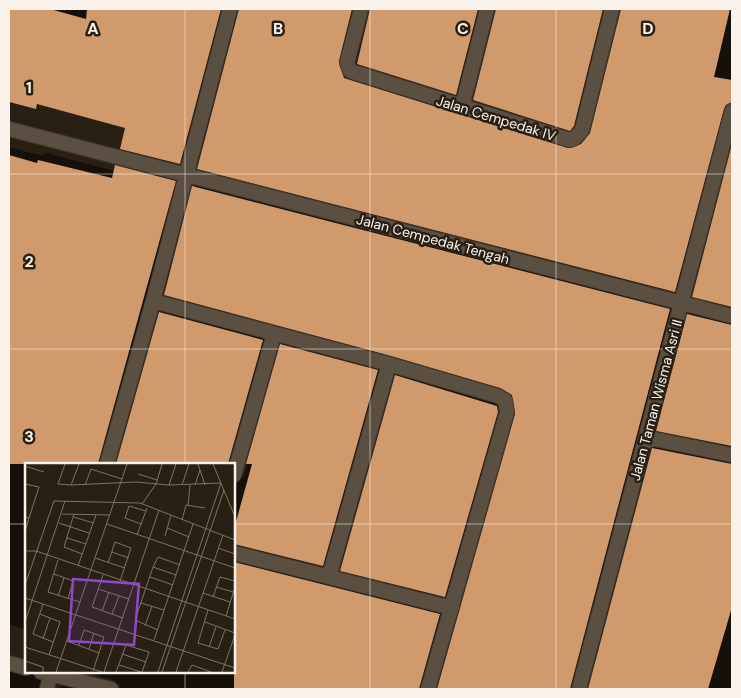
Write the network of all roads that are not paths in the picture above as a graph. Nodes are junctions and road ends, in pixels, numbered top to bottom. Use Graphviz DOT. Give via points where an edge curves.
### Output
graph roads {
  1 [pos="230,9"];
  2 [pos="360,9"];
  3 [pos="488,9"];
  4 [pos="612,9"];
  5 [pos="462,107"];
  6 [pos="732,111"];
  7 [pos="9,129"];
  8 [pos="185,174"];
  9 [pos="153,301"];
  10 [pos="681,304"];
  11 [pos="732,316"];
  12 [pos="274,334"];
  13 [pos="389,364"];
  14 [pos="645,441"];
  15 [pos="732,455"];
  16 [pos="107,463"];
  17 [pos="235,471"];
  18 [pos="235,553"];
  19 [pos="328,577"];
  20 [pos="452,608"];
  21 [pos="9,663"];
  22 [pos="25,668"];
  23 [pos="48,673"];
  24 [pos="47,689"];
  25 [pos="111,689"];
  26 [pos="428,689"];
  27 [pos="579,689"];
  1 -- 8 [label="street"];
  2 -- 5 [label="street, Jalan Cempedak IV" via="347,63 350,71"];
  3 -- 5 [label="street"];
  4 -- 5 [label="street, Jalan Cempedak IV" via="582,130 575,138 563,139"];
  6 -- 10 [label="street, Jalan Taman Wisma Asri II"];
  7 -- 8 [label="street, Jalan Cempedak Tengah"];
  8 -- 9 [label="street"];
  8 -- 10 [label="street, Jalan Cempedak Tengah"];
  9 -- 12 [label="street"];
  9 -- 16 [label="street"];
  10 -- 11 [label="street, Jalan Cempedak Tengah"];
  10 -- 14 [label="street, Jalan Taman Wisma Asri II"];
  12 -- 13 [label="street"];
  12 -- 17 [label="street"];
  13 -- 19 [label="street"];
  13 -- 20 [label="street" via="498,396 507,405"];
  14 -- 15 [label="street" via="654,439"];
  14 -- 27 [label="street, Jalan Taman Wisma Asri II"];
  18 -- 19 [label="street"];
  19 -- 20 [label="street"];
  20 -- 26 [label="street"];
  21 -- 22 [label="street"];
  23 -- 24 [label="street"];
  23 -- 25 [label="street"];
}
